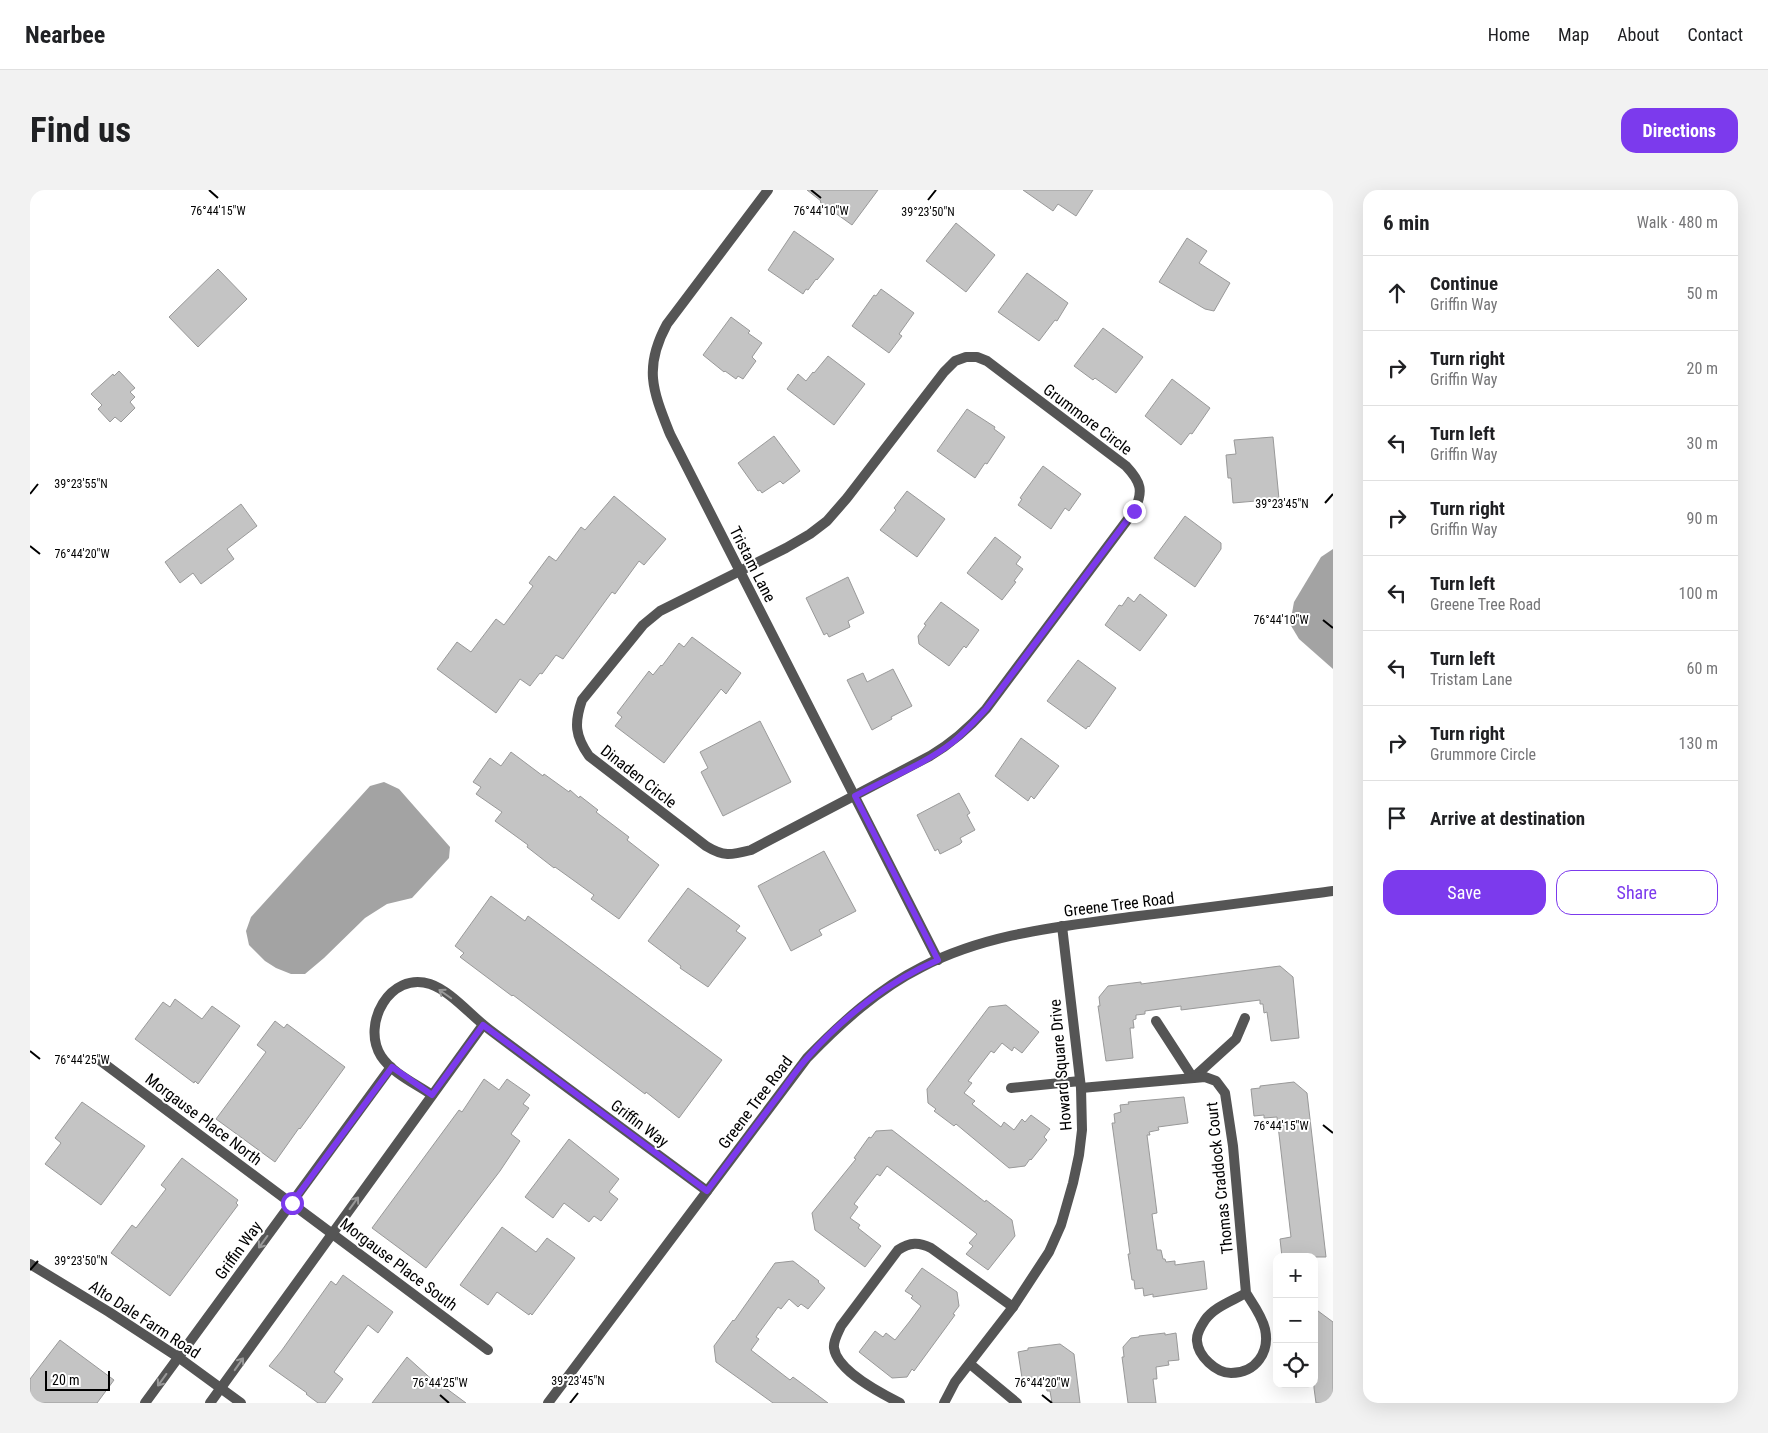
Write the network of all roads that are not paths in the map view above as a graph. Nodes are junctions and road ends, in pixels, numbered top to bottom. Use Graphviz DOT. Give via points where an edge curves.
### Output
graph roads {
  1 [pos="768,190"];
  2 [pos="740,571"];
  3 [pos="855,796"];
  4 [pos="1333,891"];
  5 [pos="1062,926"];
  6 [pos="938,960"];
  7 [pos="1245,1018"];
  8 [pos="1156,1021"];
  9 [pos="483,1025"];
  10 [pos="98,1059"];
  11 [pos="392,1067"];
  12 [pos="1193,1078"];
  13 [pos="1080,1085"];
  14 [pos="1011,1088"];
  15 [pos="432,1095"];
  16 [pos="707,1191"];
  17 [pos="292,1203"];
  18 [pos="332,1233"];
  19 [pos="30,1264"];
  20 [pos="1246,1293"];
  21 [pos="1013,1307"];
  22 [pos="488,1350"];
  23 [pos="178,1357"];
  24 [pos="970,1364"];
  25 [pos="221,1389"];
  26 [pos="145,1403"];
  27 [pos="210,1403"];
  28 [pos="241,1403"];
  29 [pos="548,1403"];
  30 [pos="900,1403"];
  31 [pos="944,1403"];
  32 [pos="1017,1403"];
  1 -- 2 [label="street, Tristam Lane" via="667,324 657,342 652,381 670,434"];
  2 -- 3 [label="street, Tristam Lane"];
  2 -- 3 [label="street, Dinaden Circle" via="666,608 643,625 582,700 576,728 580,744 589,756 717,853 733,855 751,850"];
  2 -- 3 [label="street, Grummore Circle" via="786,548 827,521 944,372 955,361 966,357 987,360 1135,476 1140,486 1140,499 1134,511 986,709 952,743"];
  3 -- 6 [label="street, Tristam Lane"];
  4 -- 5 [label="street, Greene Tree Road"];
  5 -- 6 [label="street, Greene Tree Road" via="990,940"];
  5 -- 13 [label="street, Howard Square Drive"];
  6 -- 16 [label="street, Greene Tree Road" via="882,991 833,1031 807,1058"];
  7 -- 12 [label="street" via="1236,1039"];
  8 -- 12 [label="street"];
  9 -- 11 [label="street, Griffin Way, one-way" via="445,992 430,984 415,983 398,988 384,1000 377,1013 375,1028 376,1044"];
  9 -- 15 [label="street"];
  9 -- 16 [label="street, Griffin Way"];
  10 -- 17 [label="street, Morgause Place North"];
  11 -- 15 [label="street, Griffin Way"];
  11 -- 17 [label="street, Griffin Way"];
  12 -- 13 [label="street, Thomas Craddock Court"];
  12 -- 20 [label="street, Thomas Craddock Court" via="1216,1080 1225,1092"];
  13 -- 14 [label="street, Thomas Craddock Court"];
  13 -- 21 [label="street, Howard Square Drive" via="1080,1155 1061,1225 1049,1252"];
  18 -- 15 [label="street, one-way"];
  16 -- 29 [label="street, Greene Tree Road"];
  17 -- 18 [label="street, Morgause Place South"];
  17 -- 23 [label="street, Griffin Way, one-way"];
  18 -- 22 [label="street, Morgause Place South"];
  25 -- 18 [label="street, one-way"];
  19 -- 23 [label="street, Alto Dale Farm Road"];
  20 -- 20 [label="street, Thomas Craddock Court" via="1265,1328 1267,1343 1264,1355 1255,1365 1230,1373 1208,1361 1197,1342 1198,1332 1216,1309"];
  21 -- 24 [label="street, Howard Square Drive"];
  21 -- 30 [label="street" via="931,1248 922,1244 907,1245 898,1250 841,1326 834,1348 837,1358 857,1377"];
  23 -- 25 [label="street, Alto Dale Farm Road"];
  23 -- 26 [label="street, Griffin Way, one-way"];
  24 -- 31 [label="street, Howard Square Drive"];
  24 -- 32 [label="street"];
  25 -- 27 [label="street"];
  25 -- 28 [label="street, Alto Dale Farm Road"];
}
